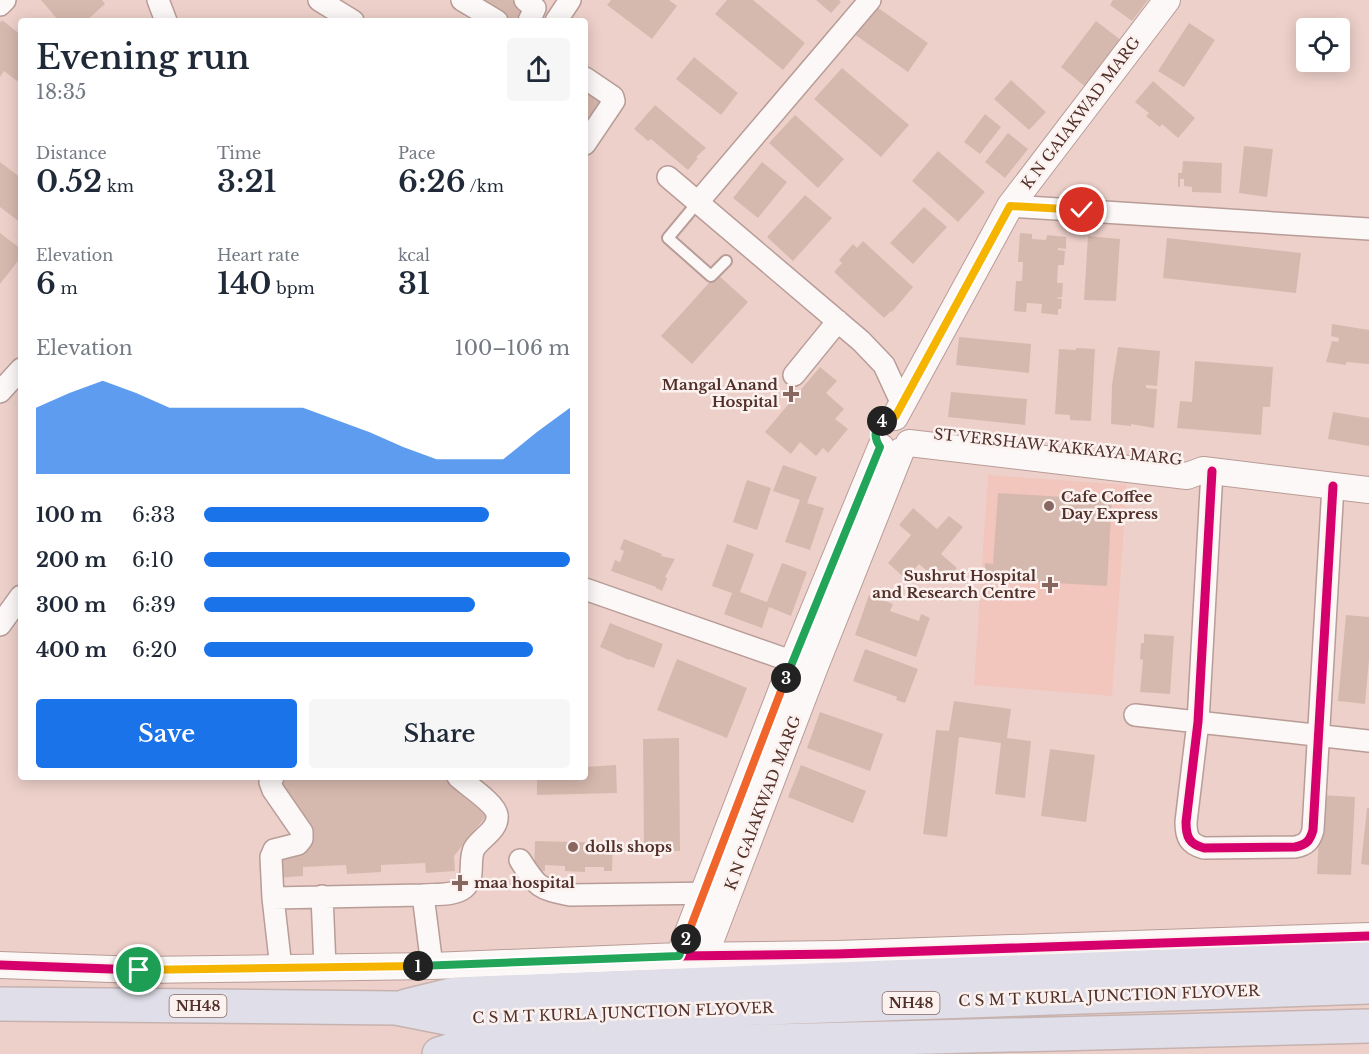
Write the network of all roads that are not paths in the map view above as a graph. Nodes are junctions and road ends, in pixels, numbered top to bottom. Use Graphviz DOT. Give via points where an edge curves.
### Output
graph roads {
  1 [pos="5,0"];
  2 [pos="158,0"];
  3 [pos="319,0"];
  4 [pos="462,0"];
  5 [pos="525,0"];
  6 [pos="570,0"];
  7 [pos="870,0"];
  8 [pos="1167,0"];
  9 [pos="0,5"];
  10 [pos="165,18"];
  11 [pos="348,18"];
  12 [pos="492,18"];
  13 [pos="530,18"];
  14 [pos="558,18"];
  15 [pos="588,80"];
  16 [pos="588,140"];
  17 [pos="668,177"];
  18 [pos="698,202"];
  19 [pos="1010,206"];
  20 [pos="1369,229"];
  21 [pos="726,261"];
  22 [pos="838,321"];
  23 [pos="18,372"];
  24 [pos="794,375"];
  25 [pos="0,392"];
  26 [pos="900,432"];
  27 [pos="1207,470"];
  28 [pos="1333,486"];
  29 [pos="1369,490"];
  30 [pos="588,590"];
  31 [pos="18,600"];
  32 [pos="0,625"];
  33 [pos="803,666"];
  34 [pos="1135,715"];
  35 [pos="1198,722"];
  36 [pos="1319,736"];
  37 [pos="1369,741"];
  38 [pos="770,752"];
  39 [pos="271,780"];
  40 [pos="462,780"];
  41 [pos="520,860"];
  42 [pos="703,893"];
  43 [pos="729,893"];
  44 [pos="423,895"];
  45 [pos="322,896"];
  46 [pos="273,898"];
  47 [pos="1369,936"];
  48 [pos="679,956"];
  49 [pos="705,956"];
  50 [pos="1369,958"];
  51 [pos="0,966"];
  52 [pos="432,966"];
  53 [pos="325,967"];
  54 [pos="280,968"];
  55 [pos="0,984"];
  56 [pos="1369,987"];
  57 [pos="0,1004"];
  58 [pos="68,1005"];
  59 [pos="396,1008"];
  60 [pos="1369,1026"];
  61 [pos="449,1041"];
  1 -- 9 [label="street"];
  2 -- 10 [label="street"];
  3 -- 11 [label="street"];
  4 -- 12 [label="street"];
  5 -- 13 [label="street" via="535,8"];
  6 -- 14 [label="street"];
  7 -- 18 [label="street"];
  8 -- 19 [label="street, K N GAIAKWAD MARG"];
  15 -- 16 [label="street" via="614,101"];
  17 -- 18 [label="street"];
  18 -- 21 [label="lane" via="668,238 711,276"];
  18 -- 22 [label="street"];
  19 -- 20 [label="street"];
  19 -- 26 [label="street, K N GAIAKWAD MARG"];
  22 -- 24 [label="street"];
  22 -- 26 [label="street" via="884,365"];
  23 -- 25 [label="street"];
  26 -- 27 [label="street, ST VERSHAW KAKKAYA MARG" via="1136,461 1187,476"];
  26 -- 33 [label="street, K N GAIAKWAD MARG"];
  27 -- 28 [label="street, ST VERSHAW KAKKAYA MARG"];
  27 -- 35 [label="street"];
  28 -- 29 [label="street, ST VERSHAW KAKKAYA MARG"];
  28 -- 36 [label="street"];
  30 -- 33 [label="street"];
  31 -- 32 [label="street"];
  33 -- 38 [label="street, K N GAIAKWAD MARG"];
  34 -- 35 [label="street"];
  35 -- 36 [label="street"];
  35 -- 36 [label="street" via="1186,828 1190,842 1204,848 1295,847 1311,839"];
  36 -- 37 [label="street"];
  38 -- 42 [label="street, K N GAIAKWAD MARG"];
  38 -- 43 [label="street, K N GAIAKWAD MARG"];
  39 -- 46 [label="street" via="273,789 302,832 298,844 274,850"];
  40 -- 44 [label="street" via="494,807 494,827 472,853 471,879 465,887 457,892"];
  41 -- 42 [label="street" via="535,883 570,895"];
  42 -- 43 [label="street"];
  42 -- 48 [label="street, K N GAIAKWAD MARG"];
  43 -- 49 [label="street, K N GAIAKWAD MARG"];
  44 -- 45 [label="street"];
  44 -- 52 [label="street"];
  45 -- 46 [label="street"];
  45 -- 53 [label="street"];
  46 -- 54 [label="street"];
  47 -- 49 [label="street"];
  48 -- 49 [label="street"];
  48 -- 52 [label="street"];
  50 -- 59 [label="highway" via="455,994"];
  51 -- 54 [label="street" via="139,970"];
  52 -- 53 [label="street"];
  53 -- 54 [label="street"];
  55 -- 58 [label="highway" via="20,987"];
  56 -- 61 [label="highway, C S M T KURLA JUNCTION FLYOVER / NH48"];
  57 -- 58 [label="highway, NH48"];
  58 -- 59 [label="highway, NH48"];
  59 -- 61 [label="highway, NH48"];
  60 -- 61 [label="highway, C S M T KURLA JUNCTION FLYOVER / NH48"];
}
